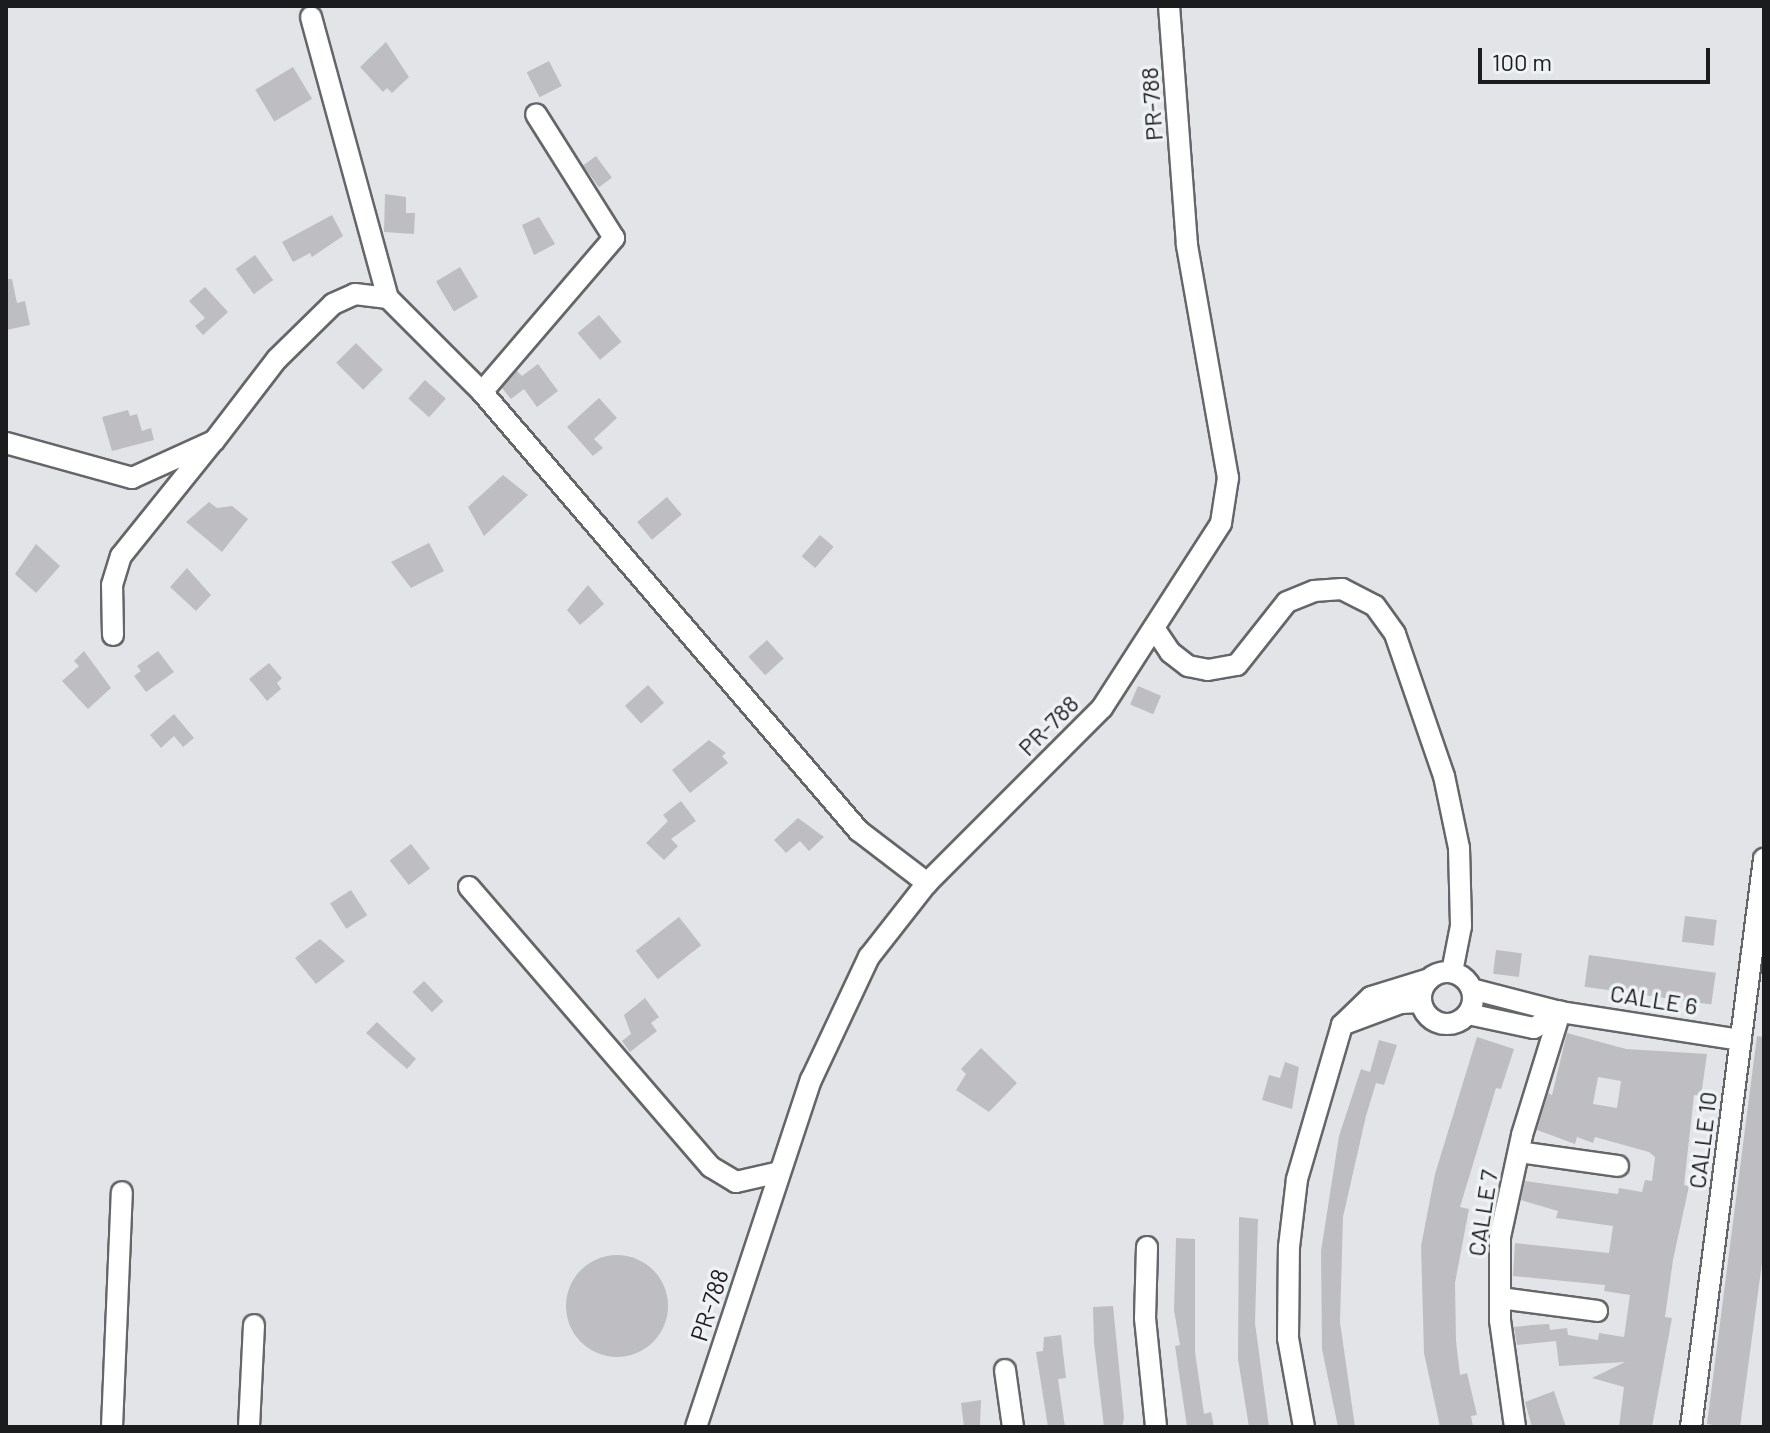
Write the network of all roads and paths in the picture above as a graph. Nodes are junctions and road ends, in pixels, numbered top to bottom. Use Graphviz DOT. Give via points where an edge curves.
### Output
graph roads {
  1 [pos="1169,6"];
  2 [pos="311,17"];
  3 [pos="536,114"];
  4 [pos="388,298"];
  5 [pos="482,392"];
  6 [pos="214,441"];
  7 [pos="6,443"];
  8 [pos="1154,628"];
  9 [pos="113,635"];
  10 [pos="1764,859"];
  11 [pos="927,883"];
  12 [pos="469,887"];
  13 [pos="1452,972"];
  14 [pos="1429,979"];
  15 [pos="1472,989"];
  16 [pos="1421,1002"];
  17 [pos="1374,1004"];
  18 [pos="1560,1012"];
  19 [pos="1468,1014"];
  20 [pos="1741,1040"];
  21 [pos="1519,1152"];
  22 [pos="1618,1166"];
  23 [pos="780,1172"];
  24 [pos="122,1192"];
  25 [pos="1147,1247"];
  26 [pos="1500,1298"];
  27 [pos="1597,1311"];
  28 [pos="254,1325"];
  29 [pos="1005,1370"];
  30 [pos="112,1427"];
  31 [pos="249,1427"];
  32 [pos="696,1427"];
  33 [pos="1013,1427"];
  34 [pos="1156,1427"];
  35 [pos="1304,1427"];
  36 [pos="1515,1427"];
  37 [pos="1691,1427"];
  1 -- 8 [label="street, PR-788 / PR-788" via="1187,245 1228,478 1221,523"];
  2 -- 4 [label="street"];
  3 -- 5 [label="street" via="614,238"];
  4 -- 5 [label="street"];
  4 -- 6 [label="street" via="355,294 333,304 277,359"];
  5 -- 11 [label="street" via="859,831"];
  6 -- 7 [label="street" via="132,478"];
  6 -- 9 [label="street" via="121,556 112,585"];
  8 -- 11 [label="street, PR-788 / PR-788" via="1102,708"];
  8 -- 13 [label="street" via="1170,652 1188,666 1208,670 1237,665 1287,602 1314,591 1342,589 1375,606 1395,634 1444,776 1459,848 1461,926"];
  10 -- 20 [label="street, CALLE 10"];
  11 -- 23 [label="street, PR-788 / PR-788" via="869,957 811,1080"];
  12 -- 23 [label="street" via="711,1167 736,1182"];
  13 -- 14 [label="street"];
  13 -- 15 [label="street"];
  14 -- 16 [label="street"];
  14 -- 17 [label="street"];
  15 -- 18 [label="street, CALLE 6"];
  15 -- 19 [label="street"];
  16 -- 17 [label="street"];
  16 -- 19 [label="street" via="1436,1023 1454,1024"];
  17 -- 35 [label="street" via="1355,1007 1342,1025 1297,1179 1289,1247 1288,1338"];
  18 -- 19 [label="street" via="1534,1028"];
  18 -- 20 [label="street, CALLE 6"];
  18 -- 21 [label="street, CALLE 7"];
  20 -- 37 [label="street, CALLE 10"];
  21 -- 22 [label="street"];
  21 -- 26 [label="street, CALLE 7" via="1500,1237"];
  23 -- 32 [label="street, PR-788 / PR-788"];
  24 -- 30 [label="street"];
  25 -- 34 [label="street" via="1145,1318"];
  26 -- 27 [label="street"];
  26 -- 36 [label="street, CALLE 7" via="1508,1402"];
  28 -- 31 [label="street"];
  29 -- 33 [label="street"];
}
